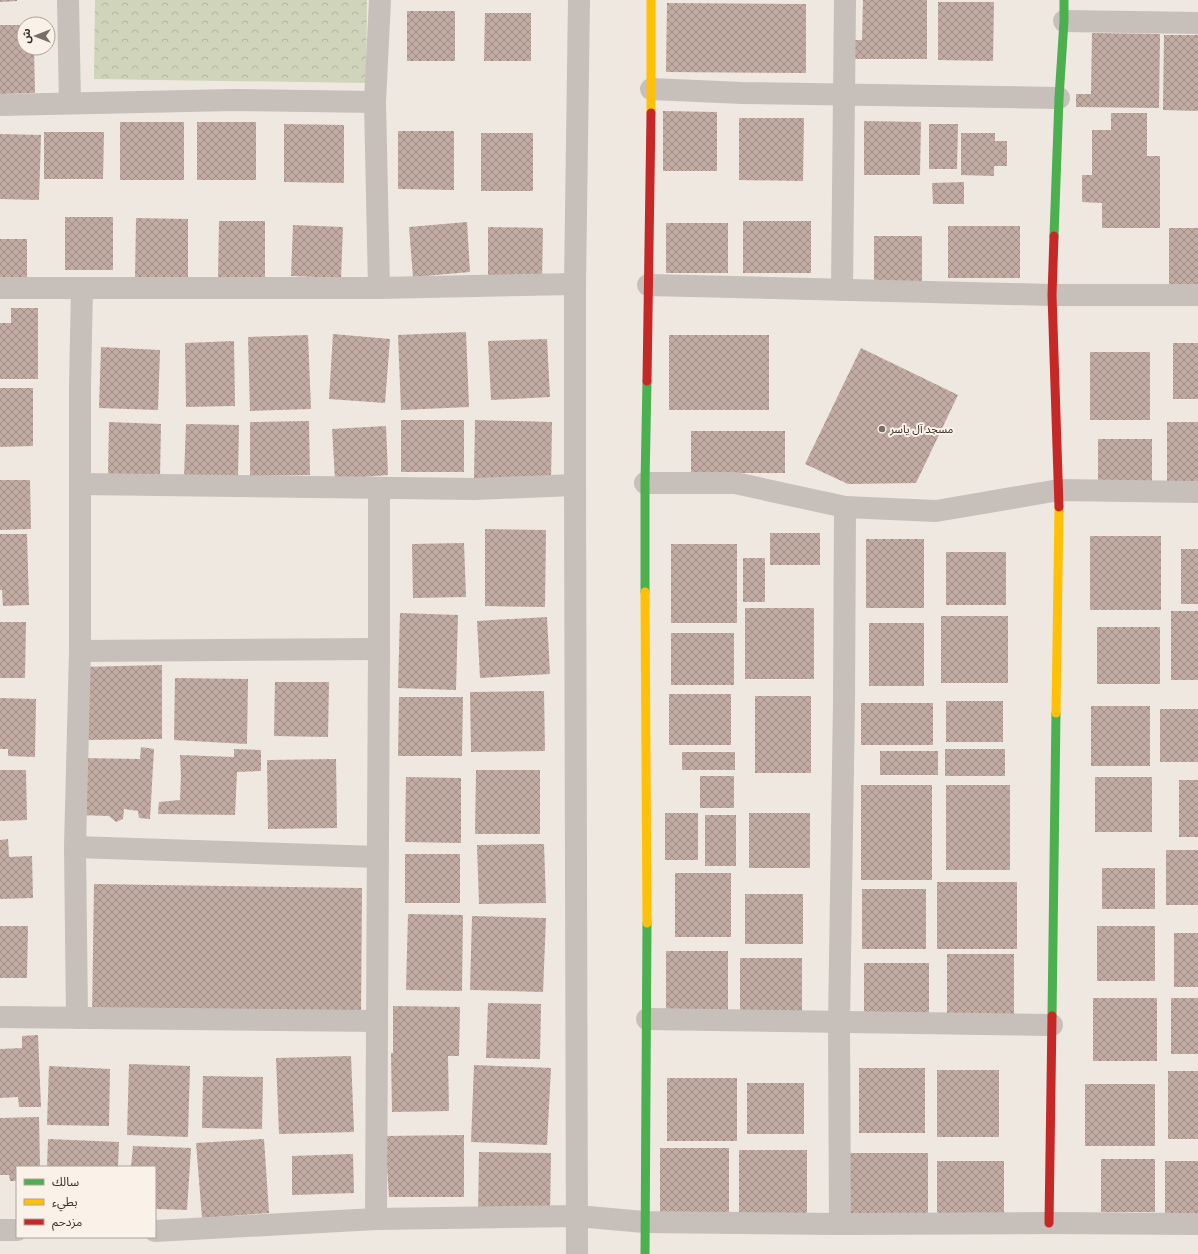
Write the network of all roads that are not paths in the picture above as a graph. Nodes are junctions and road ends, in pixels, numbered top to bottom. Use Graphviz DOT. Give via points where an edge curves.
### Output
graph roads {
  1 [pos="68,0"];
  2 [pos="380,0"];
  3 [pos="579,0"];
  4 [pos="651,0"];
  5 [pos="845,0"];
  6 [pos="1064,10"];
  7 [pos="1198,23"];
  8 [pos="651,89"];
  9 [pos="843,95"];
  10 [pos="1059,98"];
  11 [pos="375,102"];
  12 [pos="70,103"];
  13 [pos="0,105"];
  14 [pos="575,284"];
  15 [pos="648,285"];
  16 [pos="0,288"];
  17 [pos="82,288"];
  18 [pos="379,288"];
  19 [pos="842,290"];
  20 [pos="1052,295"];
  21 [pos="1198,295"];
  22 [pos="645,483"];
  23 [pos="80,484"];
  24 [pos="575,486"];
  25 [pos="379,488"];
  26 [pos="1059,490"];
  27 [pos="1198,492"];
  28 [pos="845,507"];
  29 [pos="380,649"];
  30 [pos="80,651"];
  31 [pos="75,847"];
  32 [pos="378,857"];
  33 [pos="0,1017"];
  34 [pos="77,1018"];
  35 [pos="647,1019"];
  36 [pos="377,1020"];
  37 [pos="839,1023"];
  38 [pos="1052,1025"];
  39 [pos="577,1216"];
  40 [pos="376,1219"];
  41 [pos="644,1222"];
  42 [pos="1049,1223"];
  43 [pos="840,1224"];
  44 [pos="1198,1224"];
  45 [pos="0,1230"];
  46 [pos="16,1230"];
  47 [pos="156,1231"];
  48 [pos="577,1254"];
  49 [pos="644,1254"];
  1 -- 12 [label="street"];
  2 -- 11 [label="street"];
  3 -- 14 [label="street"];
  4 -- 8 [label="street"];
  5 -- 9 [label="street"];
  6 -- 7 [label="street"];
  6 -- 10 [label="street"];
  8 -- 9 [label="street"];
  8 -- 15 [label="street"];
  9 -- 10 [label="street"];
  9 -- 19 [label="street"];
  10 -- 20 [label="street"];
  11 -- 12 [label="street" via="234,100"];
  11 -- 18 [label="street"];
  12 -- 13 [label="street"];
  14 -- 18 [label="street"];
  14 -- 24 [label="street"];
  15 -- 19 [label="street"];
  15 -- 22 [label="street"];
  16 -- 17 [label="street"];
  17 -- 18 [label="street"];
  17 -- 23 [label="street"];
  19 -- 20 [label="street"];
  20 -- 21 [label="street"];
  20 -- 26 [label="street"];
  22 -- 28 [label="street" via="735,483"];
  22 -- 35 [label="street"];
  23 -- 25 [label="street"];
  23 -- 30 [label="street"];
  24 -- 25 [label="street"];
  24 -- 39 [label="street"];
  25 -- 29 [label="street"];
  26 -- 27 [label="street"];
  26 -- 28 [label="street" via="936,511"];
  26 -- 38 [label="street"];
  28 -- 37 [label="street"];
  29 -- 30 [label="street"];
  29 -- 32 [label="street"];
  30 -- 31 [label="street"];
  31 -- 32 [label="street"];
  31 -- 34 [label="street"];
  32 -- 36 [label="street"];
  33 -- 34 [label="street"];
  34 -- 36 [label="street"];
  35 -- 37 [label="street"];
  35 -- 41 [label="street"];
  36 -- 40 [label="street"];
  37 -- 38 [label="street"];
  37 -- 43 [label="street"];
  38 -- 42 [label="street"];
  39 -- 40 [label="street"];
  39 -- 41 [label="street"];
  39 -- 48 [label="street"];
  40 -- 47 [label="street"];
  41 -- 43 [label="street"];
  41 -- 49 [label="street"];
  42 -- 43 [label="street"];
  42 -- 44 [label="street"];
  45 -- 46 [label="street"];
}
